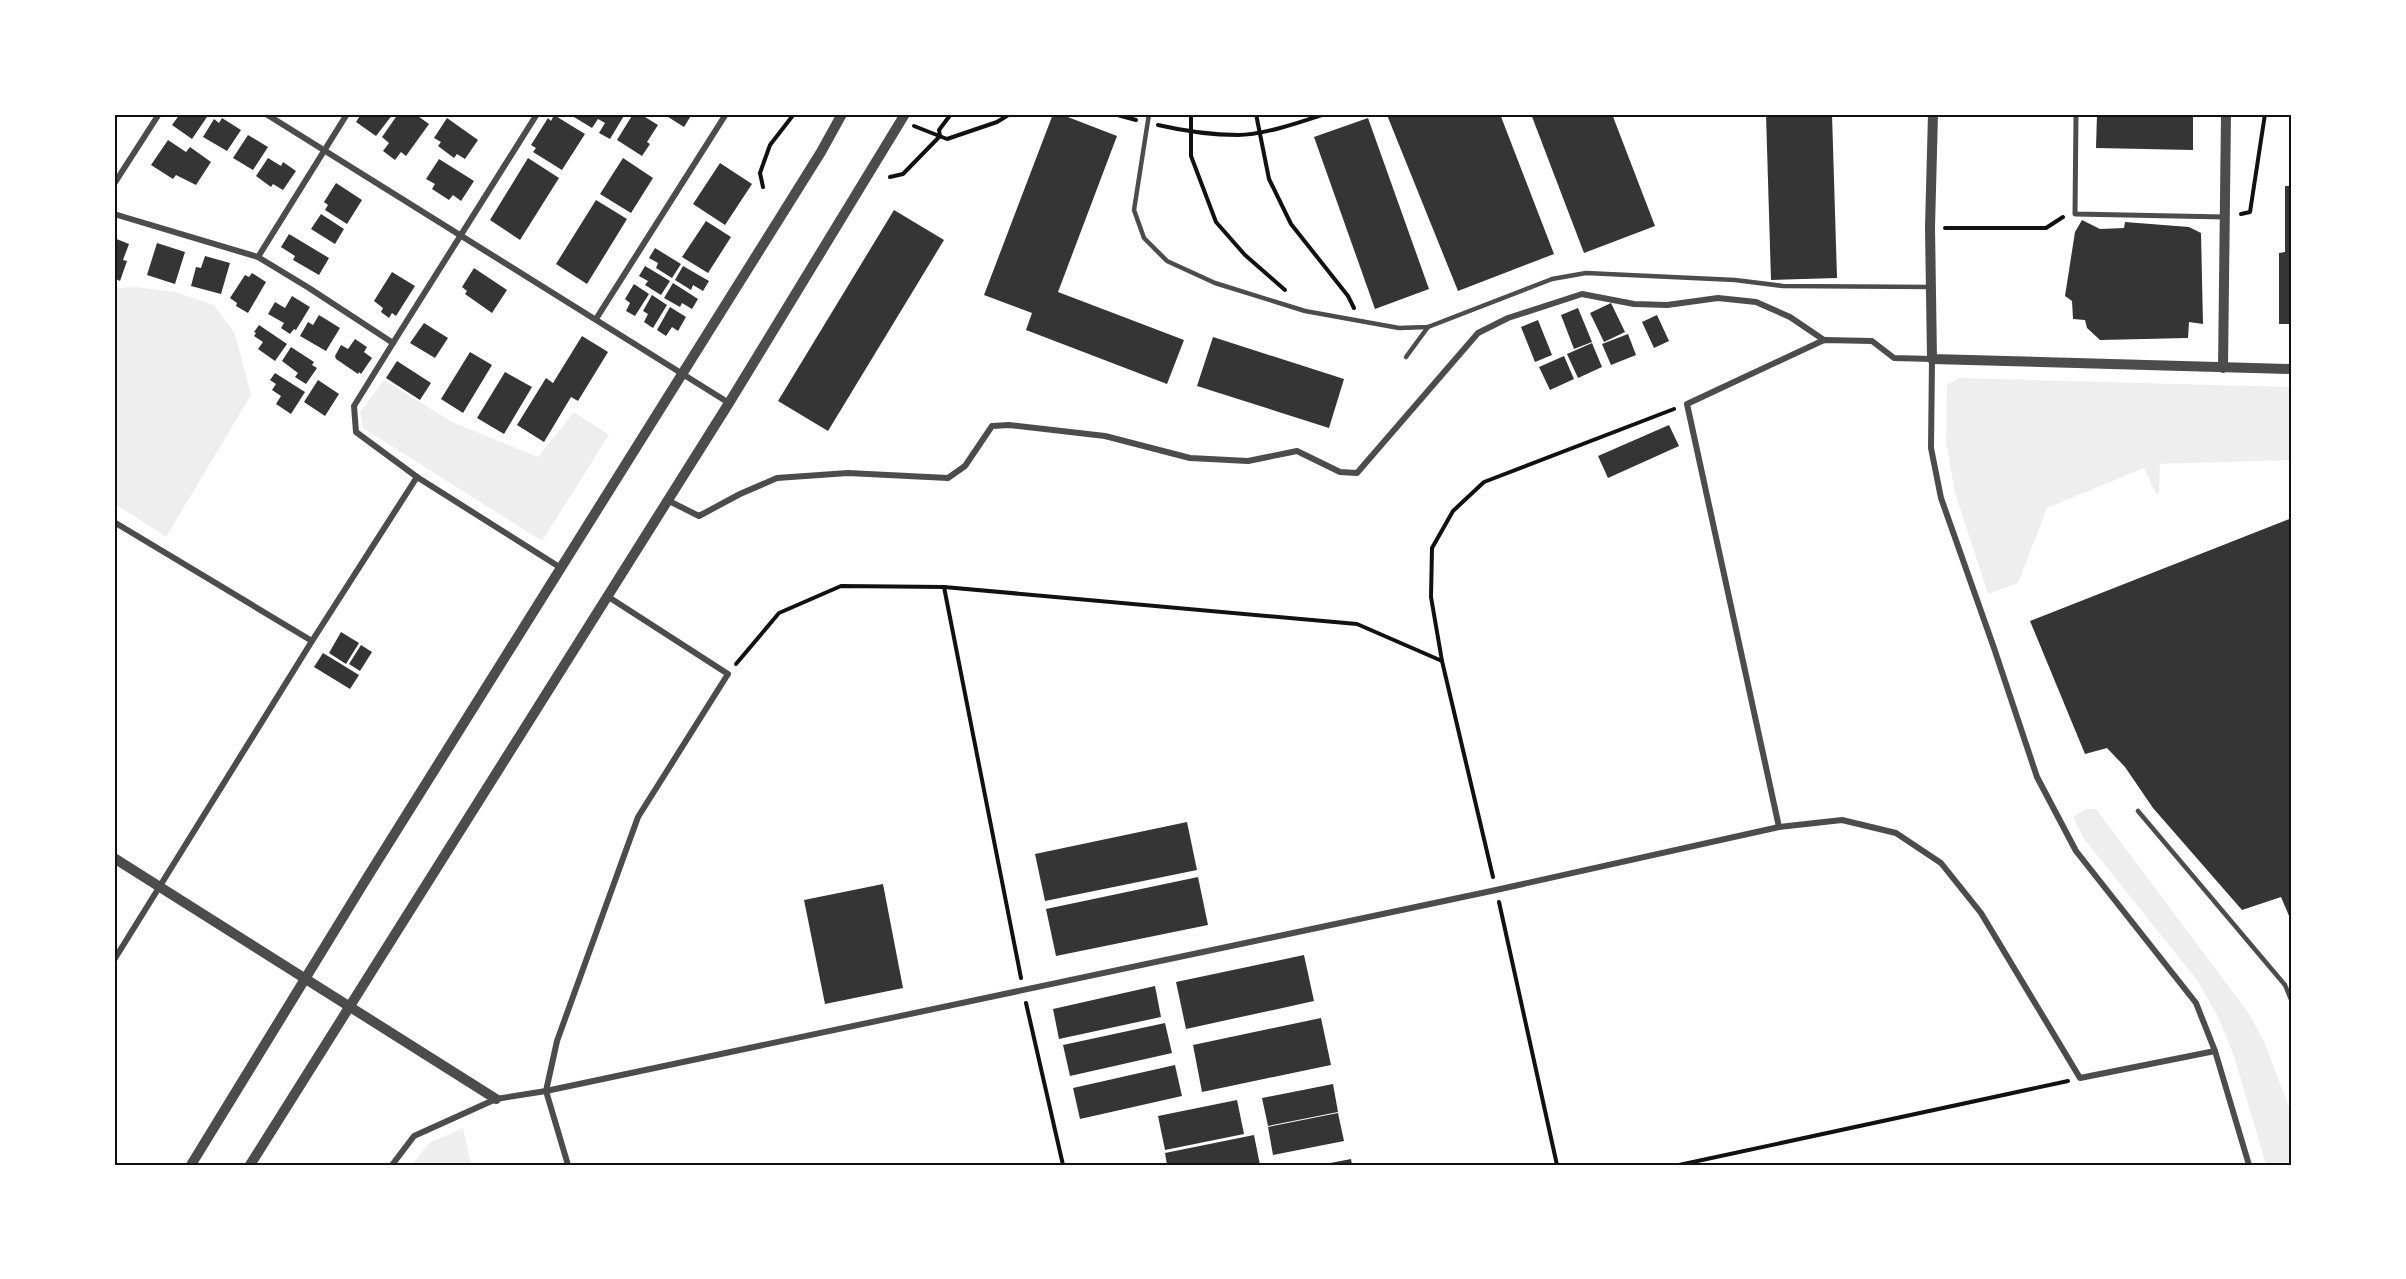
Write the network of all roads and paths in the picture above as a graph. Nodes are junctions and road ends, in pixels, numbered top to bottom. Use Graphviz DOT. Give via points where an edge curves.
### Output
graph roads {
  1 [pos="159,114"];
  2 [pos="266,114"];
  3 [pos="347,114"];
  4 [pos="537,114"];
  5 [pos="726,114"];
  6 [pos="794,114"];
  7 [pos="842,114"];
  8 [pos="905,114"];
  9 [pos="951,114"];
  10 [pos="1010,114"];
  11 [pos="1114,114"];
  12 [pos="1149,114"];
  13 [pos="1191,114"];
  14 [pos="1256,114"];
  15 [pos="1325,114"];
  16 [pos="1933,114"];
  17 [pos="2076,114"];
  18 [pos="2226,114"];
  19 [pos="2265,114"];
  20 [pos="1147,123"];
  21 [pos="911,125"];
  22 [pos="1259,131"];
  23 [pos="1190,132"];
  24 [pos="940,136"];
  25 [pos="324,150"];
  26 [pos="890,177"];
  27 [pos="114,184"];
  28 [pos="763,187"];
  29 [pos="114,214"];
  30 [pos="2075,214"];
  31 [pos="2225,217"];
  32 [pos="1930,227"];
  33 [pos="461,236"];
  34 [pos="258,257"];
  35 [pos="1931,287"];
  36 [pos="1305,311"];
  37 [pos="596,319"];
  38 [pos="1360,321"];
  39 [pos="1428,327"];
  40 [pos="1824,340"];
  41 [pos="393,343"];
  42 [pos="1406,357"];
  43 [pos="1932,359"];
  44 [pos="2223,368"];
  45 [pos="2292,369"];
  46 [pos="682,374"];
  47 [pos="729,403"];
  48 [pos="1687,404"];
  49 [pos="417,477"];
  50 [pos="667,500"];
  51 [pos="114,522"];
  52 [pos="561,568"];
  53 [pos="944,587"];
  54 [pos="607,596"];
  55 [pos="312,641"];
  56 [pos="1442,662"];
  57 [pos="728,674"];
  58 [pos="2138,811"];
  59 [pos="1779,828"];
  60 [pos="114,858"];
  61 [pos="160,887"];
  62 [pos="1496,891"];
  63 [pos="114,960"];
  64 [pos="1023,989"];
  65 [pos="2292,1002"];
  66 [pos="2215,1051"];
  67 [pos="2080,1078"];
  68 [pos="546,1091"];
  69 [pos="496,1099"];
  70 [pos="191,1165"];
  71 [pos="250,1165"];
  72 [pos="392,1165"];
  73 [pos="568,1165"];
  74 [pos="1063,1165"];
  75 [pos="1557,1165"];
  76 [pos="1679,1165"];
  77 [pos="2249,1165"];
  1 -- 27 [label="street"];
  2 -- 25 [label="street"];
  3 -- 25 [label="street"];
  4 -- 33 [label="street"];
  5 -- 37 [label="street"];
  6 -- 28 [label="path" via="770,145 760,172"];
  7 -- 46 [label="street"];
  8 -- 47 [label="street"];
  9 -- 24 [label="path" via="939,130"];
  10 -- 24 [label="path" via="998,122 947,139"];
  11 -- 20 [label="path"];
  12 -- 20 [label="lane"];
  13 -- 23 [label="path"];
  14 -- 22 [label="path"];
  15 -- 22 [label="path"];
  16 -- 32 [label="street"];
  17 -- 30 [label="street"];
  18 -- 31 [label="street"];
  19 -- 31 [label="path" via="2250,212"];
  20 -- 23 [label="path"];
  20 -- 36 [label="lane" via="1134,210 1144,238 1167,261 1215,283"];
  21 -- 24 [label="path"];
  22 -- 23 [label="path" via="1240,135"];
  22 -- 38 [label="path" via="1269,179 1291,224 1348,296"];
  23 -- 36 [label="path" via="1191,156 1216,222"];
  24 -- 26 [label="path" via="903,174"];
  25 -- 33 [label="street"];
  25 -- 34 [label="street"];
  29 -- 34 [label="street"];
  30 -- 31 [label="street"];
  30 -- 32 [label="path" via="2061,217 2046,228"];
  31 -- 44 [label="street"];
  32 -- 35 [label="street"];
  33 -- 37 [label="street"];
  33 -- 41 [label="street"];
  34 -- 41 [label="street"];
  35 -- 39 [label="lane" via="1783,286 1586,273 1552,279"];
  35 -- 43 [label="street"];
  36 -- 38 [label="lane"];
  37 -- 46 [label="street"];
  38 -- 39 [label="lane" via="1399,328"];
  39 -- 42 [label="lane"];
  40 -- 43 [label="street" via="1872,341 1894,358"];
  40 -- 48 [label="street"];
  40 -- 50 [label="street" via="1790,317 1756,302 1718,298 1667,305 1634,304 1582,294 1508,318 1478,333 1357,472 1340,472 1298,451 1248,461 1190,458 1105,436 1001,425 992,426 965,466 948,478 848,472 777,478 699,516"];
  41 -- 49 [label="street" via="354,406 356,432"];
  43 -- 44 [label="street"];
  43 -- 66 [label="street" via="1931,448 1941,498 2037,777 2076,851 2196,1003"];
  44 -- 45 [label="street"];
  46 -- 47 [label="street"];
  46 -- 52 [label="street"];
  47 -- 50 [label="street"];
  48 -- 56 [label="path" via="1484,482 1453,511 1432,548 1431,597"];
  48 -- 59 [label="street"];
  49 -- 52 [label="street"];
  49 -- 55 [label="street"];
  50 -- 54 [label="street"];
  51 -- 55 [label="street"];
  52 -- 70 [label="street"];
  53 -- 56 [label="path" via="1357,624"];
  53 -- 57 [label="path" via="841,586 779,614"];
  53 -- 64 [label="path"];
  54 -- 57 [label="street"];
  54 -- 71 [label="street"];
  55 -- 61 [label="street"];
  56 -- 62 [label="path"];
  57 -- 68 [label="street" via="638,817 557,1041"];
  58 -- 65 [label="lane" via="2285,985"];
  59 -- 62 [label="street"];
  59 -- 67 [label="street" via="1842,820 1896,833 1941,863 1981,913"];
  60 -- 61 [label="street"];
  61 -- 63 [label="street"];
  61 -- 69 [label="street"];
  62 -- 64 [label="street"];
  62 -- 75 [label="path"];
  64 -- 68 [label="street"];
  64 -- 74 [label="path"];
  66 -- 67 [label="street"];
  66 -- 77 [label="street"];
  67 -- 76 [label="path"];
  68 -- 69 [label="street"];
  68 -- 73 [label="street"];
  69 -- 72 [label="street" via="414,1136"];
}
